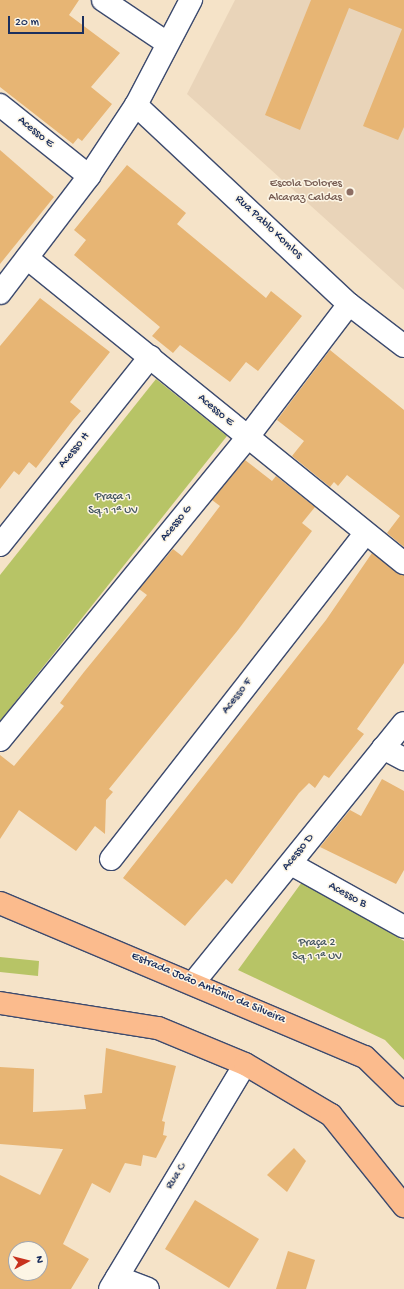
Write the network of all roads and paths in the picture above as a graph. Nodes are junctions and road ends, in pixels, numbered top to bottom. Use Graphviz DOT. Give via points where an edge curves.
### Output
graph roads {
  1 [pos="102,0"];
  2 [pos="191,0"];
  3 [pos="167,43"];
  4 [pos="0,105"];
  5 [pos="136,106"];
  6 [pos="89,176"];
  7 [pos="27,258"];
  8 [pos="0,293"];
  9 [pos="349,304"];
  10 [pos="404,346"];
  11 [pos="150,357"];
  12 [pos="247,438"];
  13 [pos="365,534"];
  14 [pos="0,545"];
  15 [pos="404,563"];
  16 [pos="404,722"];
  17 [pos="0,740"];
  18 [pos="384,748"];
  19 [pos="404,759"];
  20 [pos="111,859"];
  21 [pos="290,864"];
  22 [pos="0,903"];
  23 [pos="404,927"];
  24 [pos="194,982"];
  25 [pos="0,1003"];
  26 [pos="246,1064"];
  27 [pos="404,1095"];
  28 [pos="404,1206"];
  29 [pos="114,1283"];
  30 [pos="148,1289"];
  1 -- 3 [label="street"];
  2 -- 3 [label="street"];
  3 -- 5 [label="street"];
  4 -- 6 [label="street, Acesso E"];
  5 -- 6 [label="street"];
  5 -- 9 [label="street, Rua Pablo Komlos"];
  6 -- 7 [label="street"];
  7 -- 8 [label="street"];
  7 -- 11 [label="street, Acesso E"];
  9 -- 10 [label="street, Rua Pablo Komlos"];
  9 -- 12 [label="street, Acesso G"];
  11 -- 12 [label="street, Acesso E"];
  11 -- 14 [label="street, Acesso H"];
  12 -- 13 [label="street, Acesso E"];
  12 -- 17 [label="street, Acesso G"];
  13 -- 15 [label="street, Acesso E"];
  13 -- 20 [label="street, Acesso F"];
  16 -- 18 [label="street, Acesso D"];
  18 -- 19 [label="street"];
  18 -- 21 [label="street, Acesso D"];
  21 -- 23 [label="street, Acesso B"];
  21 -- 24 [label="street, Acesso D"];
  22 -- 24 [label="main road, Estrada João Antônio da Silveira"];
  24 -- 27 [label="main road, Estrada João Antônio da Silveira" via="365,1057"];
  25 -- 26 [label="main road" via="158,1028"];
  26 -- 28 [label="main road" via="331,1115"];
  26 -- 29 [label="street, Rua C"];
  29 -- 30 [label="street"];
}
